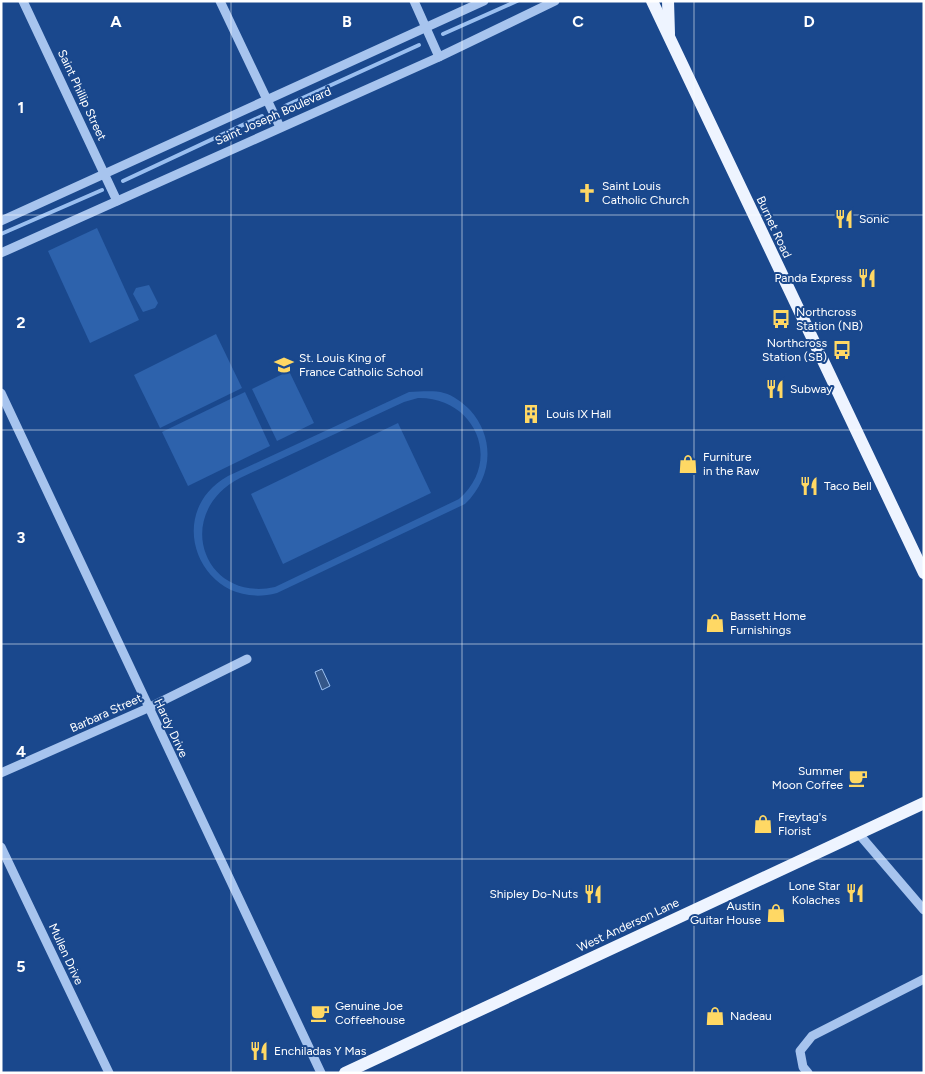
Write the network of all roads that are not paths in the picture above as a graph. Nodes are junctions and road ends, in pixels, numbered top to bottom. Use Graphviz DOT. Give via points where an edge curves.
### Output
graph roads {
  1 [pos="23,1"];
  2 [pos="220,1"];
  3 [pos="414,1"];
  4 [pos="484,1"];
  5 [pos="555,1"];
  6 [pos="652,1"];
  7 [pos="668,1"];
  8 [pos="426,28"];
  9 [pos="669,39"];
  10 [pos="440,57"];
  11 [pos="266,100"];
  12 [pos="280,127"];
  13 [pos="105,173"];
  14 [pos="117,201"];
  15 [pos="1,221"];
  16 [pos="1,254"];
  17 [pos="1,393"];
  18 [pos="924,573"];
  19 [pos="247,659"];
  20 [pos="148,708"];
  21 [pos="1,774"];
  22 [pos="924,804"];
  23 [pos="858,833"];
  24 [pos="1,847"];
  25 [pos="924,910"];
  26 [pos="924,979"];
  27 [pos="108,1073"];
  28 [pos="321,1073"];
  29 [pos="345,1073"];
  30 [pos="808,1073"];
  1 -- 13 [label="street, Saint Phillip Street"];
  2 -- 11 [label="street"];
  3 -- 8 [label="street"];
  4 -- 8 [label="street, Saint Joseph Boulevard"];
  5 -- 10 [label="street, Saint Joseph Boulevard"];
  6 -- 9 [label="main road, Burnet Road"];
  7 -- 9 [label="main road"];
  8 -- 10 [label="street"];
  8 -- 11 [label="street, Saint Joseph Boulevard"];
  9 -- 18 [label="main road, Burnet Road"];
  10 -- 12 [label="street, Saint Joseph Boulevard"];
  11 -- 12 [label="street"];
  11 -- 13 [label="street, Saint Joseph Boulevard"];
  12 -- 14 [label="street, Saint Joseph Boulevard"];
  13 -- 14 [label="street, Saint Phillip Street"];
  13 -- 15 [label="street, Saint Joseph Boulevard"];
  14 -- 16 [label="street, Saint Joseph Boulevard"];
  17 -- 20 [label="street, Hardy Drive"];
  19 -- 20 [label="street, Barbara Street"];
  20 -- 21 [label="street, Barbara Street"];
  20 -- 28 [label="street, Hardy Drive"];
  22 -- 23 [label="main road, West Anderson Lane"];
  23 -- 25 [label="street"];
  23 -- 29 [label="main road, West Anderson Lane"];
  24 -- 27 [label="street, Mullen Drive"];
  26 -- 30 [label="street" via="812,1036 800,1050 803,1067"];
}
